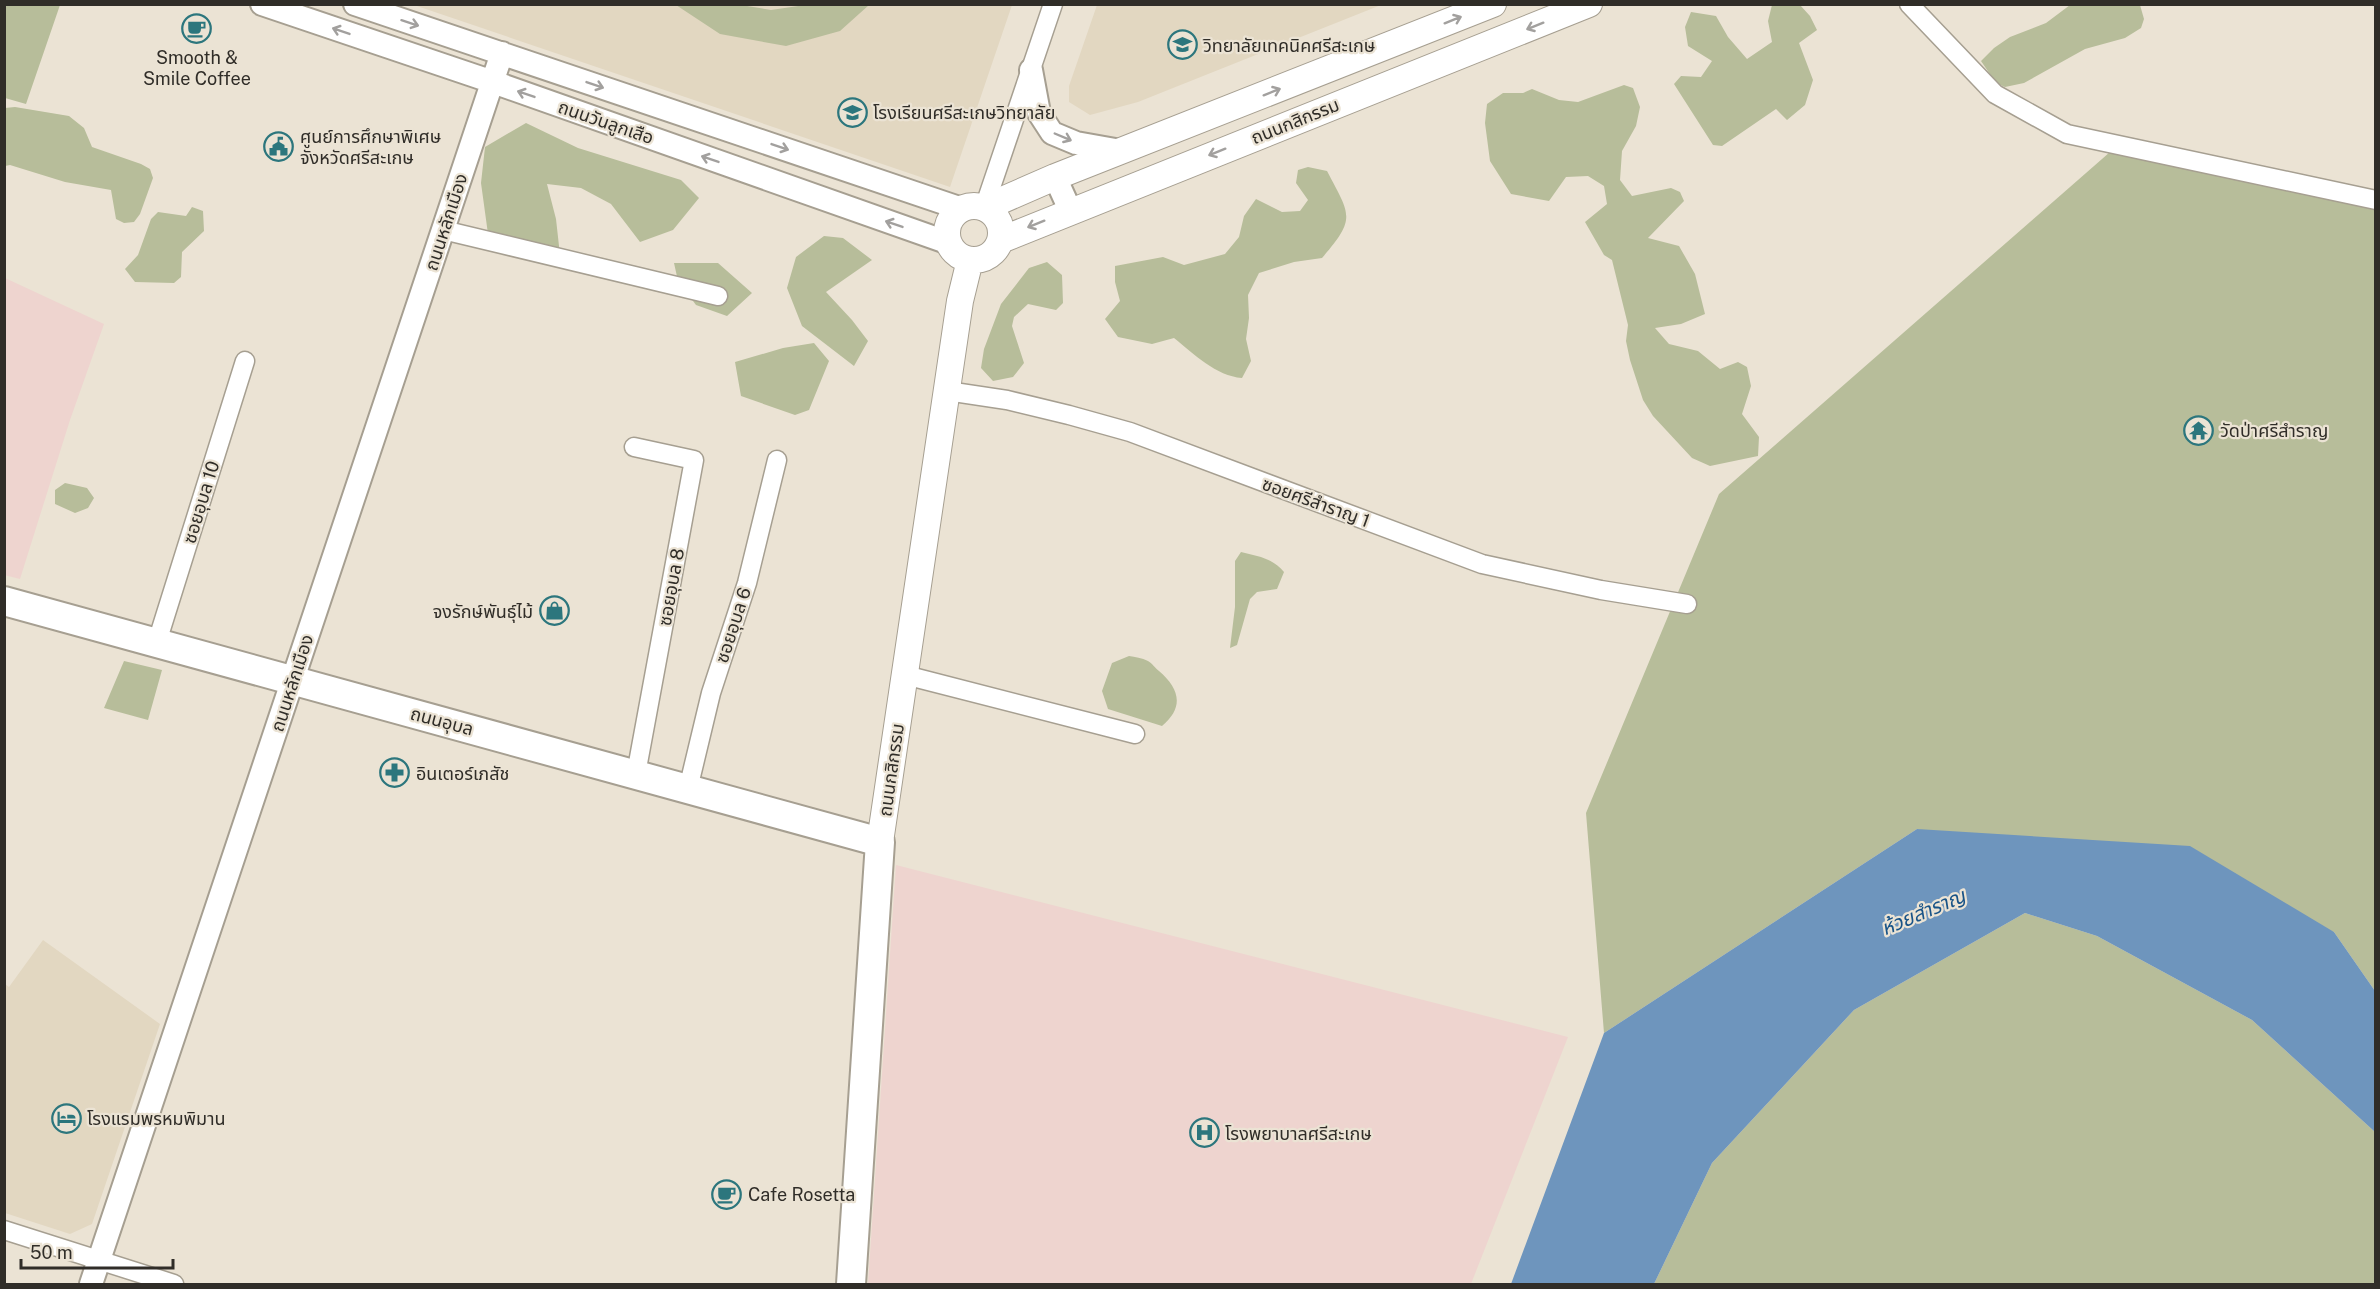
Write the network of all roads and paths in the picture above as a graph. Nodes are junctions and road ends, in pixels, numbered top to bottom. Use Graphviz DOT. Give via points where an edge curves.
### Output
graph roads {
  1 [pos="262,4"];
  2 [pos="355,4"];
  3 [pos="1053,4"];
  4 [pos="1493,4"];
  5 [pos="1589,4"];
  6 [pos="1909,4"];
  7 [pos="502,53"];
  8 [pos="1031,70"];
  9 [pos="493,82"];
  10 [pos="1122,151"];
  11 [pos="1055,177"];
  12 [pos="2376,200"];
  13 [pos="973,208"];
  14 [pos="1070,210"];
  15 [pos="443,230"];
  16 [pos="1001,240"];
  17 [pos="949,243"];
  18 [pos="970,260"];
  19 [pos="718,296"];
  20 [pos="244,361"];
  21 [pos="946,391"];
  22 [pos="634,447"];
  23 [pos="777,460"];
  24 [pos="4,601"];
  25 [pos="1687,604"];
  26 [pos="157,642"];
  27 [pos="905,675"];
  28 [pos="293,680"];
  29 [pos="1135,734"];
  30 [pos="636,774"];
  31 [pos="688,789"];
  32 [pos="880,842"];
  33 [pos="4,1230"];
  34 [pos="99,1260"];
  35 [pos="91,1284"];
  36 [pos="174,1284"];
  37 [pos="851,1284"];
  9 -- 1 [label="street, ถนนวันลูกเสือ, one-way"];
  2 -- 7 [label="street, ถนนวันลูกเสือ, one-way"];
  3 -- 8 [label="street"];
  10 -- 4 [label="main road, ถนนกสิกรรม, one-way"];
  5 -- 14 [label="main road, ถนนกสิกรรม, one-way"];
  6 -- 12 [label="street" via="1995,94 2067,134"];
  7 -- 9 [label="street, ถนนหลักเมือง"];
  7 -- 13 [label="street, ถนนวันลูกเสือ, one-way"];
  8 -- 10 [label="street, one-way" via="1039,112 1052,133 1076,143"];
  8 -- 13 [label="street"];
  9 -- 15 [label="street, ถนนหลักเมือง"];
  17 -- 9 [label="street, ถนนวันลูกเสือ, one-way"];
  10 -- 11 [label="main road, ถนนกสิกรรม"];
  11 -- 13 [label="main road, ถนนกสิกรรม"];
  11 -- 14 [label="street"];
  13 -- 16 [label="main road" via="996,217"];
  13 -- 17 [label="main road" via="950,220"];
  14 -- 16 [label="main road, ถนนกสิกรรม, one-way"];
  15 -- 19 [label="street"];
  15 -- 28 [label="street, ถนนหลักเมือง"];
  16 -- 18 [label="main road" via="989,256"];
  17 -- 18 [label="main road" via="957,254"];
  18 -- 21 [label="main road, ถนนกสิกรรม"];
  20 -- 26 [label="street, ซอยอุบล 10"];
  21 -- 25 [label="street, ซอยศรีสำราญ 1" via="1028,405 1130,432 1482,564"];
  21 -- 27 [label="main road, ถนนกสิกรรม"];
  22 -- 30 [label="street, ซอยอุบล 8" via="694,460"];
  23 -- 31 [label="street, ซอยอุบล 6" via="747,583 711,693"];
  24 -- 26 [label="main road, ถนนอุบล"];
  26 -- 28 [label="main road, ถนนอุบล"];
  27 -- 29 [label="street"];
  27 -- 32 [label="main road, ถนนกสิกรรม"];
  28 -- 30 [label="main road, ถนนอุบล"];
  28 -- 34 [label="street, ถนนหลักเมือง"];
  30 -- 31 [label="main road, ถนนอุบล"];
  31 -- 32 [label="main road, ถนนอุบล"];
  32 -- 37 [label="main road, ถนนกสิกรรม"];
  33 -- 34 [label="street"];
  34 -- 35 [label="street, ถนนหลักเมือง"];
  34 -- 36 [label="street"];
}
